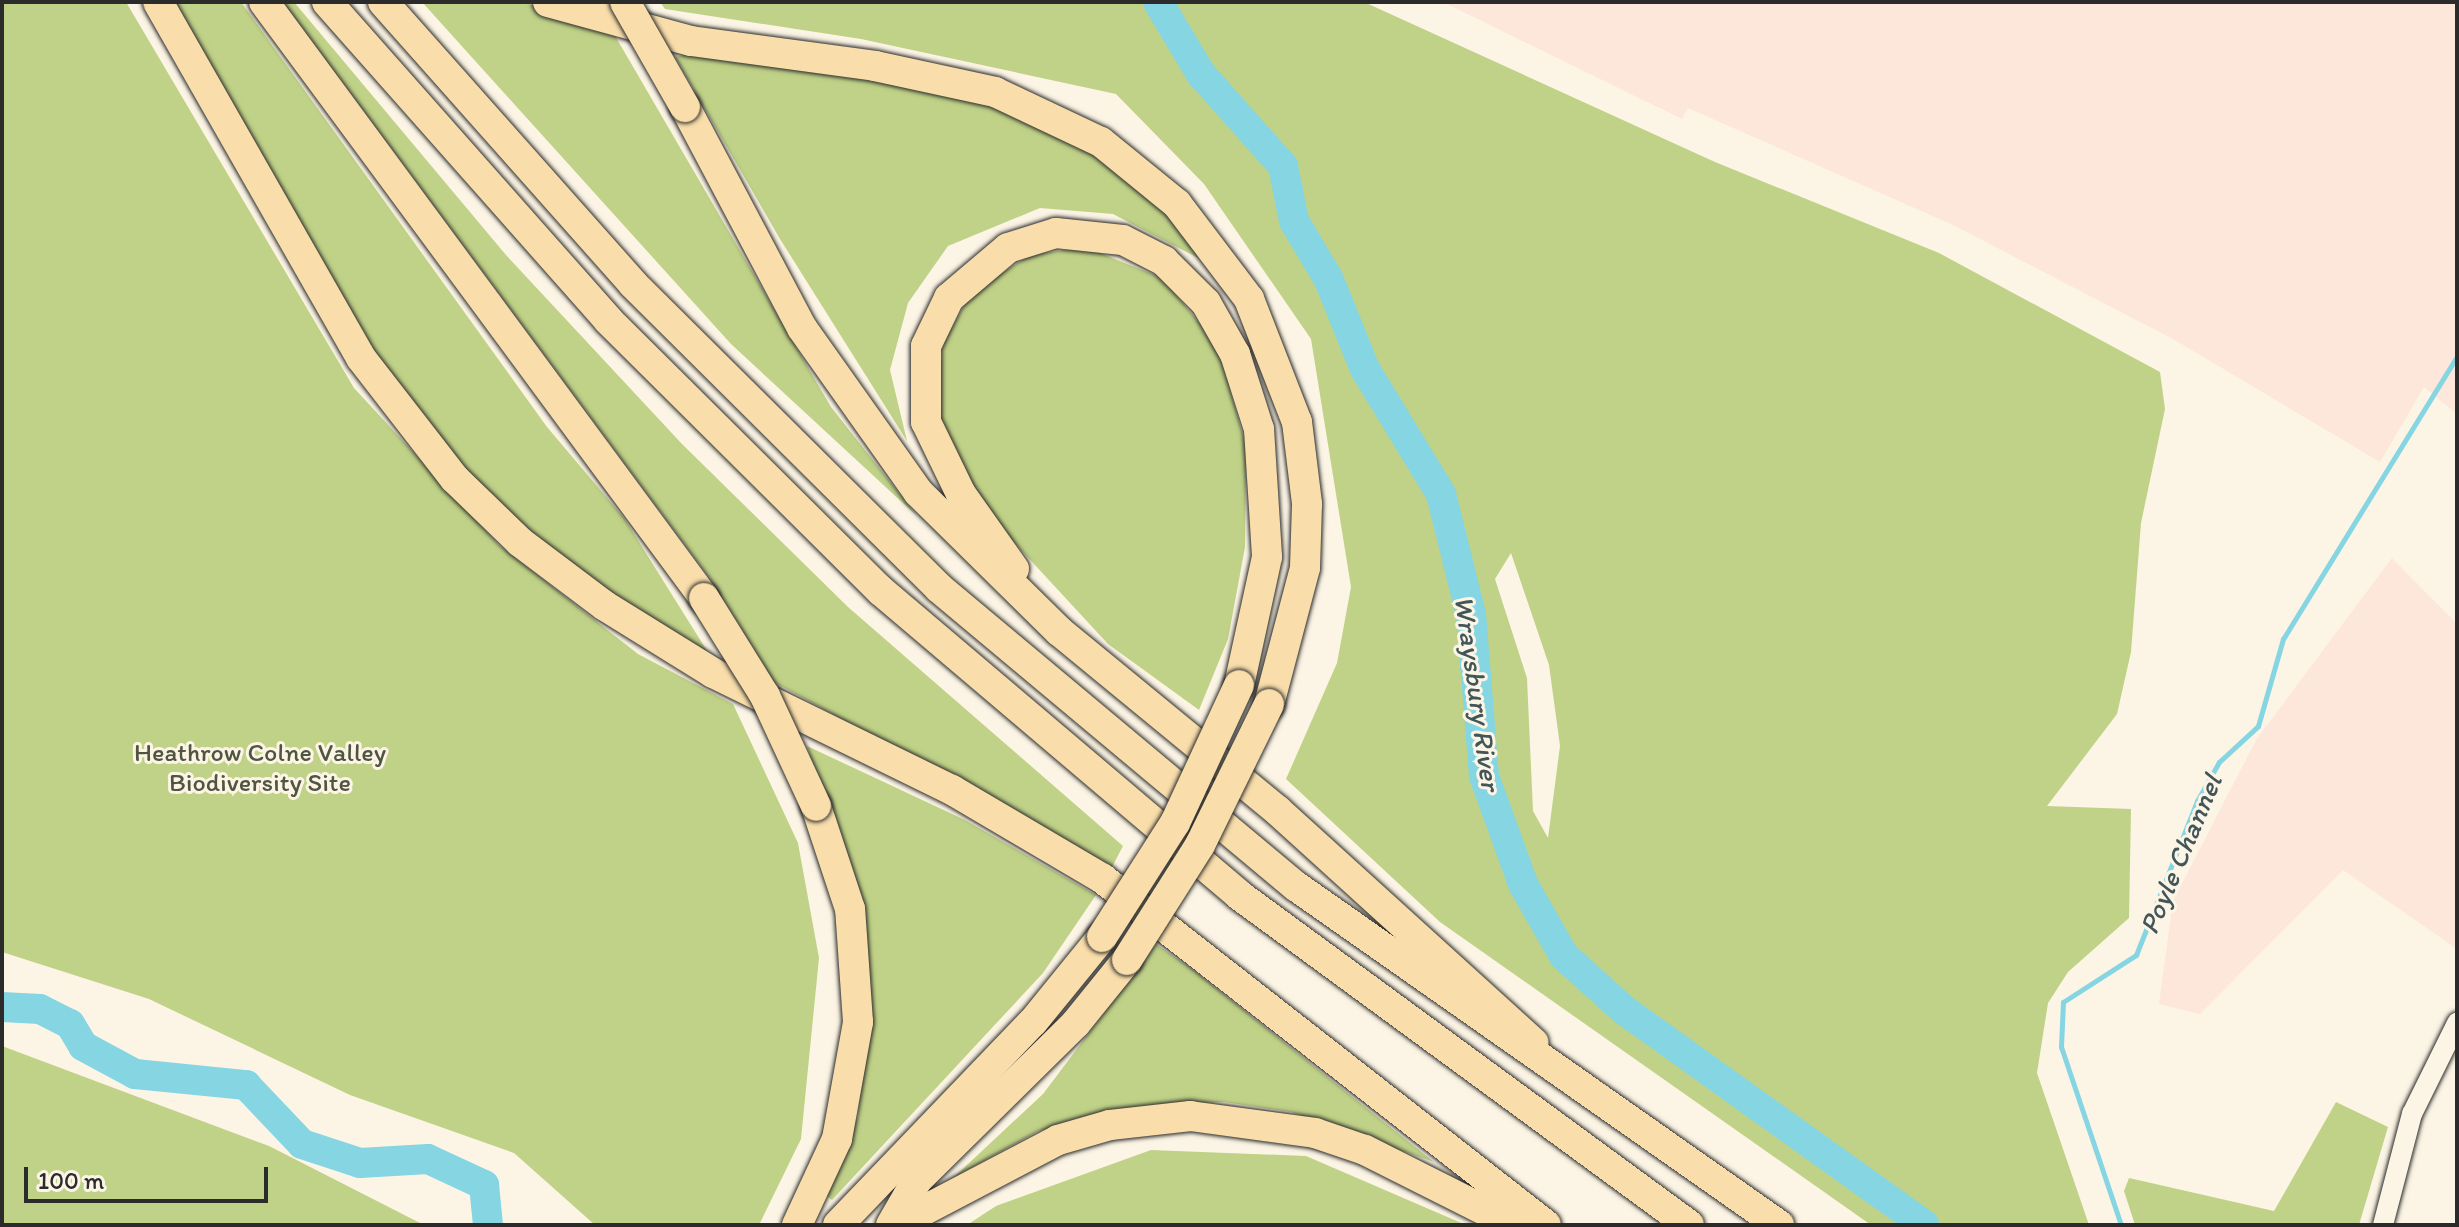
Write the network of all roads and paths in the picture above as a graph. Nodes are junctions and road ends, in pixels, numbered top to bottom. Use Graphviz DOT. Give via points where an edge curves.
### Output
graph roads {
  1 [pos="158,2"];
  2 [pos="264,2"];
  3 [pos="327,2"];
  4 [pos="383,2"];
  5 [pos="548,2"];
  6 [pos="625,2"];
  7 [pos="1088,650"];
  8 [pos="2457,1023"];
  9 [pos="1563,1073"];
  10 [pos="797,1225"];
  11 [pos="838,1225"];
  12 [pos="893,1225"];
  13 [pos="1514,1225"];
  14 [pos="1546,1225"];
  15 [pos="1689,1225"];
  16 [pos="1779,1225"];
  17 [pos="2383,1225"];
  1 -- 14 [label="highway" via="361,358 455,479 520,542 674,650 952,790 1103,879"];
  2 -- 10 [label="highway, bridge" via="704,598 765,696 816,806 850,909 858,1022 837,1139"];
  3 -- 15 [label="highway" via="608,320 881,591 1239,895"];
  4 -- 9 [label="highway" via="633,284 939,588 1297,887"];
  5 -- 12 [label="highway, bridge" via="691,41 875,66 995,92 1101,142 1177,204 1249,299 1297,422 1307,504 1305,568 1269,704 1200,845 1127,960 1076,1023 917,1180"];
  6 -- 7 [label="highway, bridge" via="802,328 871,433 970,547"];
  7 -- 9 [label="highway" via="1493,998"];
  7 -- 11 [label="highway, bridge" via="1014,568 961,494 926,422 922,395 926,346 965,279 1008,248 1077,232 1145,249 1188,281 1221,326 1247,383 1269,511 1261,601 1239,685 1175,823 1102,937 1024,1032"];
  8 -- 17 [label="street" via="2412,1114"];
  9 -- 16 [label="highway"];
  12 -- 13 [label="highway" via="1058,1140 1110,1125 1190,1116 1274,1122 1327,1137"];
}
